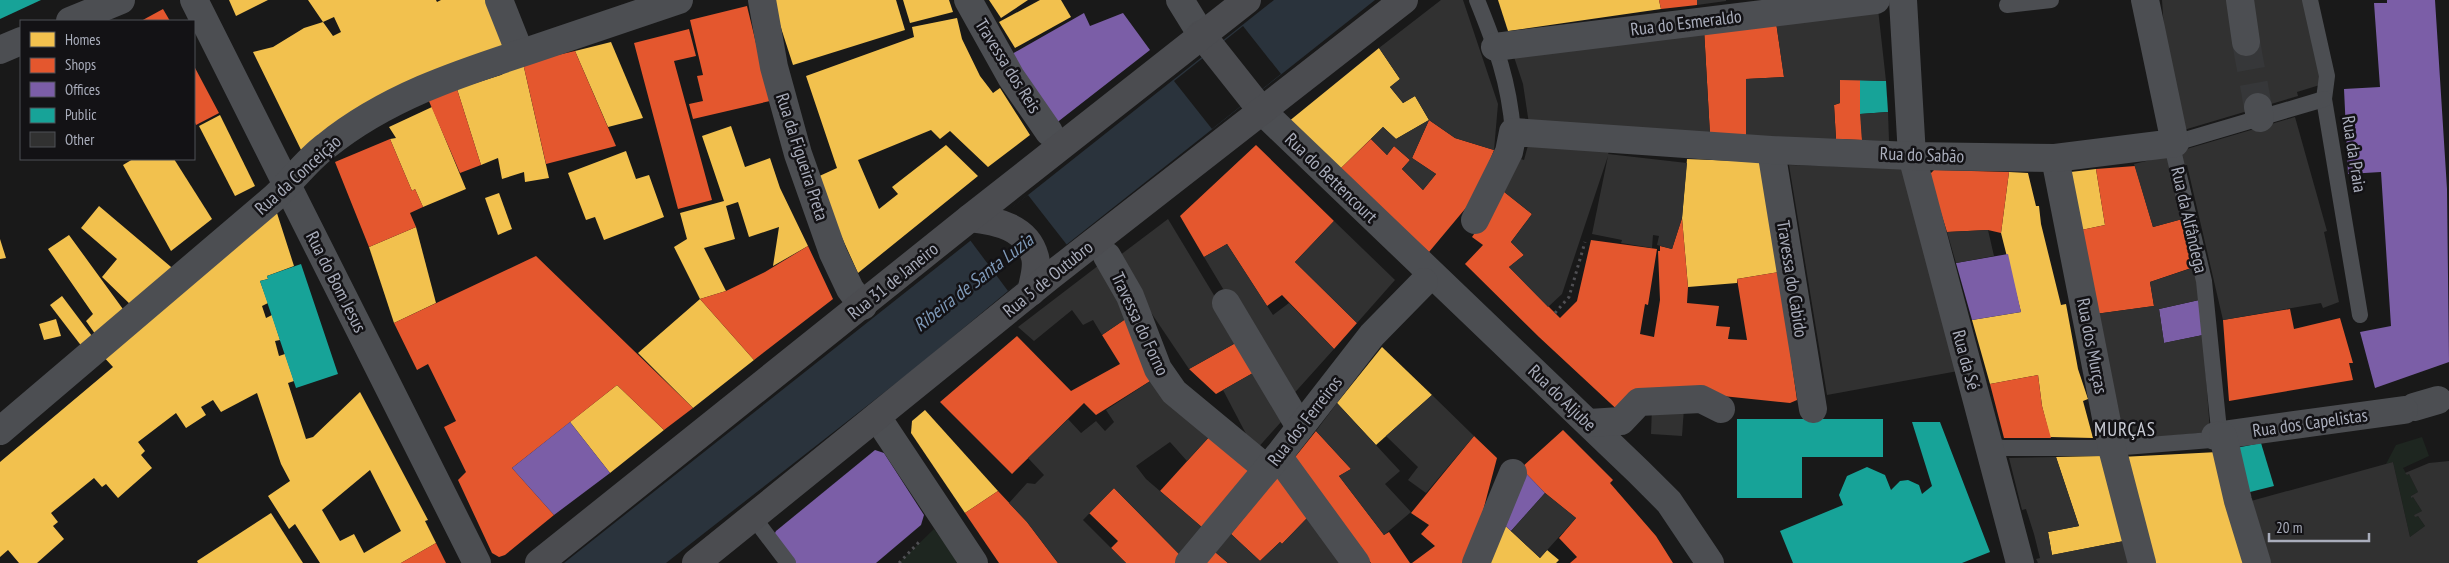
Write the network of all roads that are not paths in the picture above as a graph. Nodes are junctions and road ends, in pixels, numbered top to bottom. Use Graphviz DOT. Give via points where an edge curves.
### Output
graph roads {
  1 [pos="121,0"];
  2 [pos="194,0"];
  3 [pos="499,0"];
  4 [pos="679,0"];
  5 [pos="762,0"];
  6 [pos="968,0"];
  7 [pos="1180,0"];
  8 [pos="1247,0"];
  9 [pos="1404,0"];
  10 [pos="1477,0"];
  11 [pos="1876,0"];
  12 [pos="1903,0"];
  13 [pos="2051,0"];
  14 [pos="2145,0"];
  15 [pos="2240,0"];
  16 [pos="2310,0"];
  17 [pos="2007,5"];
  18 [pos="72,20"];
  19 [pos="20,41"];
  20 [pos="1207,42"];
  21 [pos="2246,42"];
  22 [pos="1495,47"];
  23 [pos="0,50"];
  24 [pos="520,53"];
  25 [pos="2324,99"];
  26 [pos="1256,105"];
  27 [pos="1049,132"];
  28 [pos="1513,132"];
  29 [pos="2175,143"];
  30 [pos="1772,150"];
  31 [pos="1912,156"];
  32 [pos="2055,158"];
  33 [pos="287,185"];
  34 [pos="982,220"];
  35 [pos="1475,220"];
  36 [pos="1401,245"];
  37 [pos="1107,256"];
  38 [pos="1033,281"];
  39 [pos="1424,282"];
  40 [pos="1226,303"];
  41 [pos="863,306"];
  42 [pos="2360,316"];
  43 [pos="2419,406"];
  44 [pos="1721,409"];
  45 [pos="1813,409"];
  46 [pos="877,417"];
  47 [pos="1589,423"];
  48 [pos="1300,427"];
  49 [pos="0,431"];
  50 [pos="2217,438"];
  51 [pos="1989,446"];
  52 [pos="2112,448"];
  53 [pos="1272,462"];
  54 [pos="1513,473"];
  55 [pos="753,517"];
  56 [pos="477,563"];
  57 [pos="539,563"];
  58 [pos="696,563"];
  59 [pos="788,563"];
  60 [pos="974,563"];
  61 [pos="1189,563"];
  62 [pos="1356,563"];
  63 [pos="1476,563"];
  64 [pos="1710,563"];
  65 [pos="2020,563"];
  66 [pos="2142,563"];
  67 [pos="2258,563"];
  1 -- 18 [label="street"];
  2 -- 33 [label="street, Rua do Bom Jesus"];
  3 -- 24 [label="street"];
  4 -- 24 [label="street, Rua da Conceição"];
  5 -- 41 [label="street, Rua da Figueira Preta" via="774,67 798,154 833,253 850,289"];
  6 -- 27 [label="street, Travessa dos Reis" via="1011,77"];
  7 -- 20 [label="street"];
  8 -- 20 [label="main road, Rua 31 de Janeiro"];
  9 -- 26 [label="main road, Rua 5 de Outubro"];
  10 -- 22 [label="lane"];
  11 -- 22 [label="street, Rua do Esmeraldo"];
  12 -- 31 [label="street, Rua da Sé"];
  13 -- 17 [label="lane"];
  14 -- 29 [label="street, Rua da Alfândega"];
  15 -- 21 [label="street"];
  16 -- 25 [label="lane, Rua da Praia" via="2326,76"];
  19 -- 23 [label="street"];
  20 -- 26 [label="main road"];
  20 -- 34 [label="main road, Rua 31 de Janeiro"];
  22 -- 28 [label="lane" via="1510,97"];
  24 -- 33 [label="street, Rua da Conceição" via="466,70 416,91 376,113 326,145"];
  25 -- 29 [label="lane, Rua do Sabão" via="2259,112"];
  25 -- 42 [label="lane, Rua da Praia"];
  26 -- 36 [label="street, Rua do Bettencourt"];
  26 -- 38 [label="main road, Rua 5 de Outubro"];
  28 -- 30 [label="street, Rua do Sabão"];
  28 -- 35 [label="street" via="1509,152"];
  29 -- 32 [label="street, Rua do Sabão"];
  29 -- 50 [label="lane, Rua da Alfândega" via="2173,150 2204,281 2219,430"];
  30 -- 31 [label="street, Rua do Sabão"];
  30 -- 45 [label="street, Travessa do Cabido"];
  31 -- 32 [label="street, Rua do Sabão"];
  31 -- 51 [label="street, Rua da Sé"];
  32 -- 52 [label="street, Rua dos Murças"];
  33 -- 49 [label="street, Rua da Conceição"];
  33 -- 56 [label="street, Rua do Bom Jesus"];
  34 -- 38 [label="main road" via="1014,228 1023,236 1035,257"];
  34 -- 41 [label="main road, Rua 31 de Janeiro"];
  36 -- 47 [label="street, Rua do Aljube"];
  37 -- 53 [label="street, Travessa do Forno" via="1130,296 1158,369 1174,392"];
  38 -- 46 [label="main road, Rua 5 de Outubro"];
  39 -- 48 [label="street, Rua dos Ferreiros" via="1372,335"];
  40 -- 48 [label="street"];
  41 -- 57 [label="main road, Rua 31 de Janeiro"];
  43 -- 50 [label="street, Rua dos Capelistas"];
  44 -- 47 [label="street" via="1702,399 1639,402 1621,421"];
  46 -- 55 [label="main road, Rua 5 de Outubro"];
  46 -- 60 [label="street"];
  47 -- 64 [label="street, Rua do Aljube" via="1669,502"];
  48 -- 53 [label="street, Rua dos Ferreiros"];
  50 -- 52 [label="lane, Rua dos Capelistas"];
  50 -- 67 [label="street, Rua da Alfândega"];
  51 -- 52 [label="lane, Rua dos Capelistas"];
  51 -- 65 [label="street, Rua da Sé"];
  52 -- 66 [label="street, Rua dos Murças"];
  53 -- 61 [label="street, Rua dos Ferreiros"];
  53 -- 62 [label="street, Travessa do Forno"];
  54 -- 63 [label="street"];
  55 -- 58 [label="main road, Rua 5 de Outubro"];
  55 -- 59 [label="lane"];
}
